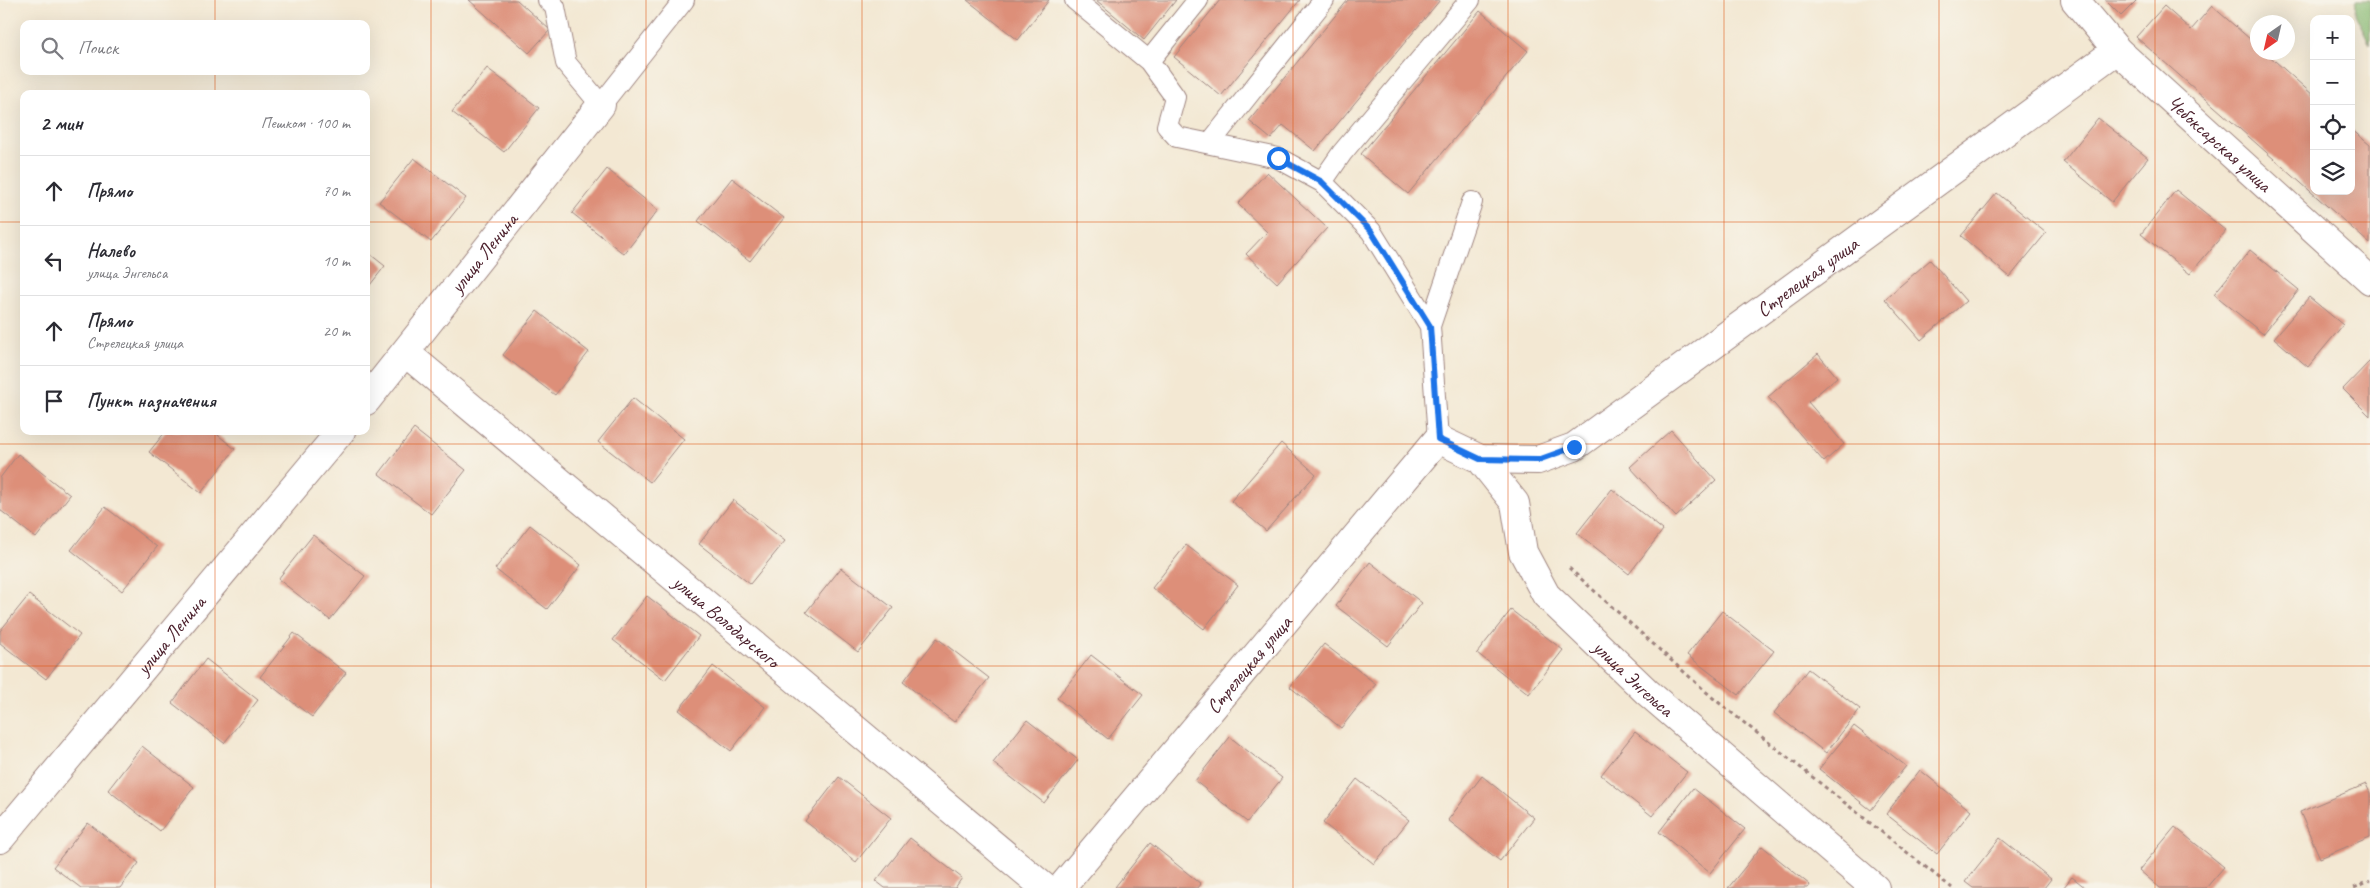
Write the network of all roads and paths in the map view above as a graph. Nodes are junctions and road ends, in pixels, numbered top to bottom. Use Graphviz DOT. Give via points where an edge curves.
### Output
graph roads {
  1 [pos="548,0"];
  2 [pos="684,0"];
  3 [pos="1075,0"];
  4 [pos="1198,0"];
  5 [pos="1324,0"];
  6 [pos="1470,0"];
  7 [pos="2075,0"];
  8 [pos="2116,50"];
  9 [pos="1149,61"];
  10 [pos="601,105"];
  11 [pos="1210,143"];
  12 [pos="1322,182"];
  13 [pos="1472,202"];
  14 [pos="2370,280"];
  15 [pos="1430,326"];
  16 [pos="406,353"];
  17 [pos="370,396"];
  18 [pos="338,435"];
  19 [pos="1438,439"];
  20 [pos="1480,459"];
  21 [pos="1568,567"];
  22 [pos="0,838"];
  23 [pos="2370,881"];
  24 [pos="1045,888"];
  25 [pos="1061,888"];
  26 [pos="1875,888"];
  27 [pos="1952,888"];
  28 [pos="2354,888"];
  1 -- 10 [label="lane" via="555,7 566,64"];
  2 -- 10 [label="lane"];
  3 -- 9 [label="lane"];
  4 -- 9 [label="lane"];
  5 -- 11 [label="lane"];
  6 -- 12 [label="lane" via="1342,153"];
  7 -- 8 [label="street, Чебоксарская улица"];
  8 -- 14 [label="street, Чебоксарская улица"];
  8 -- 20 [label="street, Стрелецкая улица" via="1574,447 1538,460"];
  9 -- 11 [label="lane" via="1175,97 1167,126 1177,137"];
  10 -- 16 [label="street, улица Ленина"];
  11 -- 12 [label="lane" via="1278,158"];
  12 -- 15 [label="lane" via="1371,231"];
  13 -- 15 [label="lane"];
  15 -- 19 [label="lane"];
  16 -- 17 [label="street, улица Ленина"];
  16 -- 24 [label="street, улица Володарского"];
  18 -- 22 [label="street, улица Ленина"];
  19 -- 20 [label="street, улица Энгельса"];
  19 -- 25 [label="street, Стрелецкая улица"];
  20 -- 26 [label="street, улица Энгельса" via="1515,503 1523,552 1546,594 1647,692"];
  21 -- 27 [label="path" via="1713,698"];
  23 -- 28 [label="path"];
}
